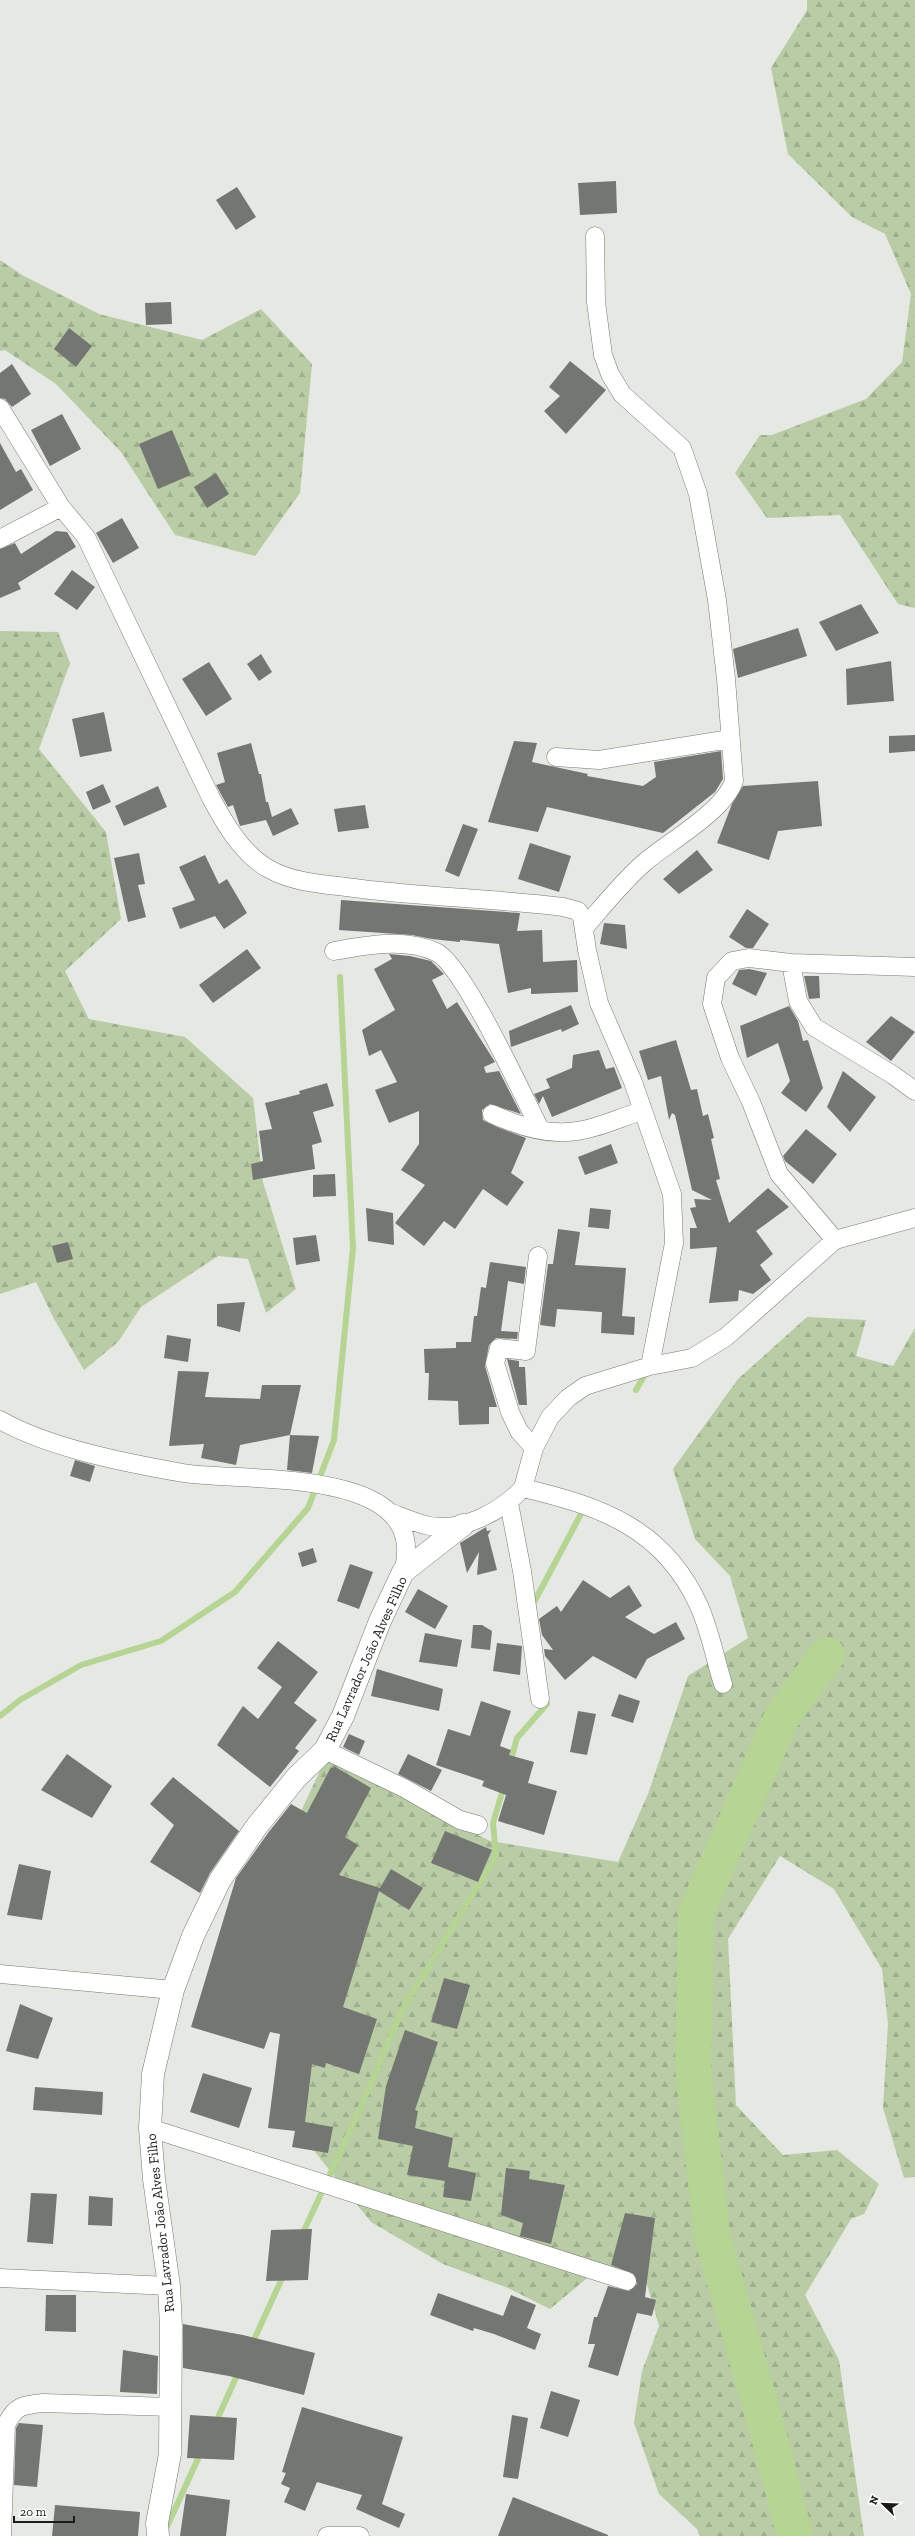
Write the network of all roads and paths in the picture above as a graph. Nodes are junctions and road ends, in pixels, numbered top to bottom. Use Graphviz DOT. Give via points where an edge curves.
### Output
graph roads {
  1 [pos="595,236"];
  2 [pos="0,408"];
  3 [pos="61,507"];
  4 [pos="0,539"];
  5 [pos="730,739"];
  6 [pos="556,757"];
  7 [pos="585,927"];
  8 [pos="334,951"];
  9 [pos="791,963"];
  10 [pos="915,967"];
  11 [pos="915,1091"];
  12 [pos="642,1111"];
  13 [pos="492,1114"];
  14 [pos="540,1129"];
  15 [pos="915,1218"];
  16 [pos="835,1240"];
  17 [pos="538,1256"];
  18 [pos="650,1366"];
  19 [pos="0,1420"];
  20 [pos="534,1448"];
  21 [pos="523,1488"];
  22 [pos="509,1503"];
  23 [pos="392,1513"];
  24 [pos="463,1525"];
  25 [pos="403,1572"];
  26 [pos="722,1684"];
  27 [pos="540,1699"];
  28 [pos="325,1750"];
  29 [pos="478,1825"];
  30 [pos="0,1974"];
  31 [pos="173,1990"];
  32 [pos="150,2128"];
  33 [pos="0,2278"];
  34 [pos="627,2281"];
  35 [pos="169,2286"];
  36 [pos="171,2407"];
  37 [pos="2,2536"];
  38 [pos="158,2536"];
  39 [pos="327,2536"];
  40 [pos="360,2536"];
  1 -- 5 [label="street" via="596,302 603,355 610,374 622,394 682,448 698,494 717,600"];
  2 -- 3 [label="street"];
  3 -- 4 [label="street"];
  3 -- 7 [label="street" via="86,537 222,819 251,856 270,870 290,878 321,884 563,907 578,911"];
  5 -- 6 [label="street" via="599,760"];
  5 -- 7 [label="street" via="734,781 730,792 688,830 645,862 618,888"];
  7 -- 12 [label="street" via="587,950 599,1003 633,1082"];
  8 -- 14 [label="street" via="371,944 413,946 437,952 453,966 473,998"];
  9 -- 10 [label="street"];
  9 -- 11 [label="street" via="798,1001 814,1027"];
  9 -- 16 [label="street" via="749,958 732,961 716,978 712,1004 730,1058 751,1102 779,1174"];
  12 -- 14 [label="street" via="593,1127 567,1132"];
  12 -- 18 [label="street" via="672,1194 674,1219 674,1243"];
  13 -- 14 [label="street" via="508,1122"];
  15 -- 16 [label="street"];
  16 -- 18 [label="street" via="726,1337 692,1358"];
  17 -- 20 [label="street" via="526,1351 499,1348 495,1363 518,1431"];
  18 -- 20 [label="street" via="586,1386 568,1398 550,1417"];
  19 -- 23 [label="street" via="44,1439 112,1458 177,1471 318,1482 366,1498"];
  20 -- 21 [label="street"];
  21 -- 22 [label="street"];
  21 -- 26 [label="street" via="562,1497 615,1517 638,1529 654,1542 672,1560 700,1607"];
  22 -- 24 [label="street"];
  22 -- 27 [label="street" via="522,1571"];
  23 -- 24 [label="street" via="431,1526"];
  23 -- 25 [label="street" via="403,1527 407,1557"];
  24 -- 25 [label="street, Rua Lavrador João Alves Filho"];
  25 -- 28 [label="street, Rua Lavrador João Alves Filho" via="380,1621 343,1716"];
  28 -- 29 [label="street" via="404,1788 460,1820"];
  28 -- 31 [label="street, Rua Lavrador João Alves Filho" via="296,1778 257,1826 220,1880 193,1936"];
  30 -- 31 [label="street"];
  31 -- 32 [label="street, Rua Lavrador João Alves Filho" via="153,2074"];
  32 -- 34 [label="street"];
  32 -- 35 [label="street, Rua Lavrador João Alves Filho" via="154,2179"];
  33 -- 35 [label="street"];
  35 -- 36 [label="street, Rua Lavrador João Alves Filho"];
  36 -- 37 [label="street" via="43,2403 27,2405 13,2411 6,2425"];
  36 -- 38 [label="street, Rua Lavrador João Alves Filho" via="170,2454 157,2523"];
  39 -- 40 [label="street"];
}
